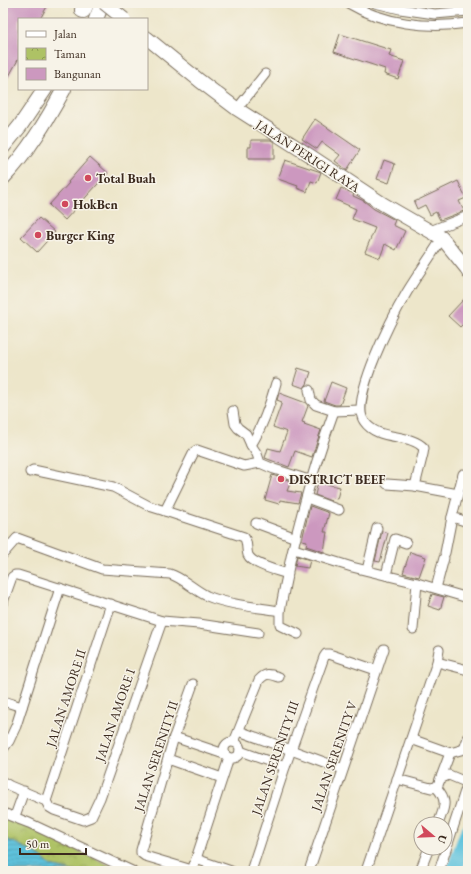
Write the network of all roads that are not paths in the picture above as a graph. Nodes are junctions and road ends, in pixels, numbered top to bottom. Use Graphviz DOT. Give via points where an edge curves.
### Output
graph roads {
  1 [pos="348,3"];
  2 [pos="375,3"];
  3 [pos="93,8"];
  4 [pos="468,11"];
  5 [pos="121,18"];
  6 [pos="468,23"];
  7 [pos="148,39"];
  8 [pos="264,74"];
  9 [pos="44,90"];
  10 [pos="63,90"];
  11 [pos="237,109"];
  12 [pos="3,147"];
  13 [pos="3,178"];
  14 [pos="468,216"];
  15 [pos="430,232"];
  16 [pos="442,238"];
  17 [pos="468,272"];
  18 [pos="276,383"];
  19 [pos="309,390"];
  20 [pos="360,410"];
  21 [pos="233,411"];
  22 [pos="334,411"];
  23 [pos="251,445"];
  24 [pos="260,462"];
  25 [pos="30,472"];
  26 [pos="463,474"];
  27 [pos="312,481"];
  28 [pos="387,484"];
  29 [pos="415,486"];
  30 [pos="458,494"];
  31 [pos="307,498"];
  32 [pos="339,510"];
  33 [pos="165,511"];
  34 [pos="452,517"];
  35 [pos="468,522"];
  36 [pos="256,523"];
  37 [pos="376,528"];
  38 [pos="296,538"];
  39 [pos="406,543"];
  40 [pos="294,549"];
  41 [pos="3,554"];
  42 [pos="367,570"];
  43 [pos="288,574"];
  44 [pos="386,575"];
  45 [pos="417,583"];
  46 [pos="60,588"];
  47 [pos="436,588"];
  48 [pos="468,598"];
  49 [pos="3,602"];
  50 [pos="111,604"];
  51 [pos="280,611"];
  52 [pos="162,621"];
  53 [pos="413,629"];
  54 [pos="258,633"];
  55 [pos="298,634"];
  56 [pos="384,649"];
  57 [pos="439,650"];
  58 [pos="437,662"];
  59 [pos="376,670"];
  60 [pos="468,670"];
  61 [pos="279,677"];
  62 [pos="193,684"];
  63 [pos="3,701"];
  64 [pos="22,707"];
  65 [pos="239,731"];
  66 [pos="174,737"];
  67 [pos="6,738"];
  68 [pos="468,738"];
  69 [pos="411,740"];
  70 [pos="234,742"];
  71 [pos="466,748"];
  72 [pos="291,749"];
  73 [pos="3,750"];
  74 [pos="240,751"];
  75 [pos="450,753"];
  76 [pos="227,756"];
  77 [pos="168,759"];
  78 [pos="285,767"];
  79 [pos="343,769"];
  80 [pos="444,777"];
  81 [pos="222,778"];
  82 [pos="397,779"];
  83 [pos="3,782"];
  84 [pos="468,783"];
  85 [pos="436,787"];
  86 [pos="24,791"];
  87 [pos="46,801"];
  88 [pos="3,812"];
  89 [pos="15,816"];
  90 [pos="441,816"];
  91 [pos="426,856"];
  92 [pos="196,859"];
  93 [pos="132,871"];
  94 [pos="192,871"];
  95 [pos="231,871"];
  96 [pos="251,871"];
  97 [pos="309,871"];
  98 [pos="366,871"];
  99 [pos="420,871"];
  100 [pos="440,871"];
  1 -- 6 [label="street" via="368,13 402,22 434,26"];
  2 -- 4 [label="street" via="435,14"];
  3 -- 5 [label="street, bridge"];
  7 -- 11 [label="street, JALAN PERIGI RAYA"];
  8 -- 11 [label="street"];
  9 -- 12 [label="main road"];
  10 -- 13 [label="main road" via="30,146"];
  11 -- 15 [label="street, JALAN PERIGI RAYA" via="382,204"];
  14 -- 15 [label="street"];
  15 -- 16 [label="street, JALAN PERIGI RAYA"];
  16 -- 17 [label="street, JALAN PERIGI RAYA"];
  16 -- 20 [label="street" via="392,320 363,389"];
  18 -- 23 [label="street" via="269,408"];
  19 -- 22 [label="street" via="311,400 316,405"];
  20 -- 22 [label="street"];
  20 -- 29 [label="street" via="363,421 371,429 388,436 407,439 424,448"];
  21 -- 23 [label="street" via="235,424 246,434"];
  22 -- 27 [label="street"];
  23 -- 24 [label="street"];
  24 -- 27 [label="street"];
  24 -- 33 [label="street" via="244,466 197,450"];
  25 -- 33 [label="street" via="33,470 113,487 149,506"];
  26 -- 30 [label="street"];
  27 -- 31 [label="street"];
  28 -- 29 [label="street"];
  29 -- 30 [label="street"];
  30 -- 34 [label="street"];
  31 -- 32 [label="street"];
  31 -- 38 [label="street"];
  33 -- 43 [label="street" via="244,537 251,558 259,564"];
  34 -- 35 [label="street"];
  34 -- 47 [label="street"];
  36 -- 38 [label="street"];
  37 -- 42 [label="street"];
  38 -- 40 [label="street"];
  39 -- 44 [label="street" via="395,539"];
  40 -- 42 [label="street"];
  40 -- 43 [label="street"];
  41 -- 51 [label="street" via="17,538 94,567 170,574 216,599"];
  42 -- 44 [label="street"];
  43 -- 51 [label="street"];
  44 -- 45 [label="street"];
  45 -- 47 [label="street"];
  45 -- 53 [label="street"];
  46 -- 49 [label="street" via="15,575"];
  46 -- 50 [label="street"];
  46 -- 64 [label="street"];
  47 -- 48 [label="street"];
  50 -- 52 [label="street"];
  50 -- 87 [label="street, JALAN AMORE II"];
  51 -- 55 [label="street" via="281,626"];
  52 -- 54 [label="street"];
  52 -- 87 [label="street, JALAN AMORE I" via="91,817 83,820 54,810"];
  56 -- 59 [label="street, JALAN SERENITY V"];
  57 -- 58 [label="street"];
  58 -- 60 [label="street"];
  58 -- 69 [label="street"];
  59 -- 72 [label="street, JALAN SERENITY III" via="326,654"];
  59 -- 79 [label="street, JALAN SERENITY V"];
  61 -- 65 [label="street" via="264,674 259,680"];
  62 -- 66 [label="street, JALAN SERENITY II"];
  63 -- 64 [label="street"];
  64 -- 67 [label="street" via="16,726"];
  65 -- 70 [label="street"];
  65 -- 72 [label="street"];
  66 -- 76 [label="street"];
  66 -- 77 [label="street, JALAN SERENITY II"];
  67 -- 73 [label="street"];
  68 -- 71 [label="street"];
  69 -- 75 [label="street"];
  69 -- 82 [label="street"];
  70 -- 74 [label="street"];
  70 -- 76 [label="street" via="226,745 224,751"];
  71 -- 75 [label="street"];
  72 -- 78 [label="street, JALAN SERENITY III"];
  72 -- 79 [label="street"];
  74 -- 76 [label="street" via="235,758"];
  74 -- 78 [label="street"];
  75 -- 80 [label="street"];
  76 -- 81 [label="street"];
  77 -- 81 [label="street"];
  77 -- 94 [label="street, JALAN SERENITY II" via="141,850 145,856"];
  78 -- 96 [label="street, JALAN SERENITY III"];
  79 -- 97 [label="street, JALAN SERENITY V"];
  80 -- 84 [label="street"];
  80 -- 85 [label="street"];
  81 -- 92 [label="street"];
  82 -- 85 [label="street"];
  82 -- 98 [label="street"];
  83 -- 86 [label="street"];
  84 -- 100 [label="street"];
  85 -- 90 [label="street" via="444,800"];
  86 -- 87 [label="street"];
  86 -- 89 [label="street"];
  88 -- 89 [label="street"];
  89 -- 93 [label="street"];
  91 -- 99 [label="street"];
  92 -- 94 [label="street"];
  92 -- 95 [label="street"];
}
